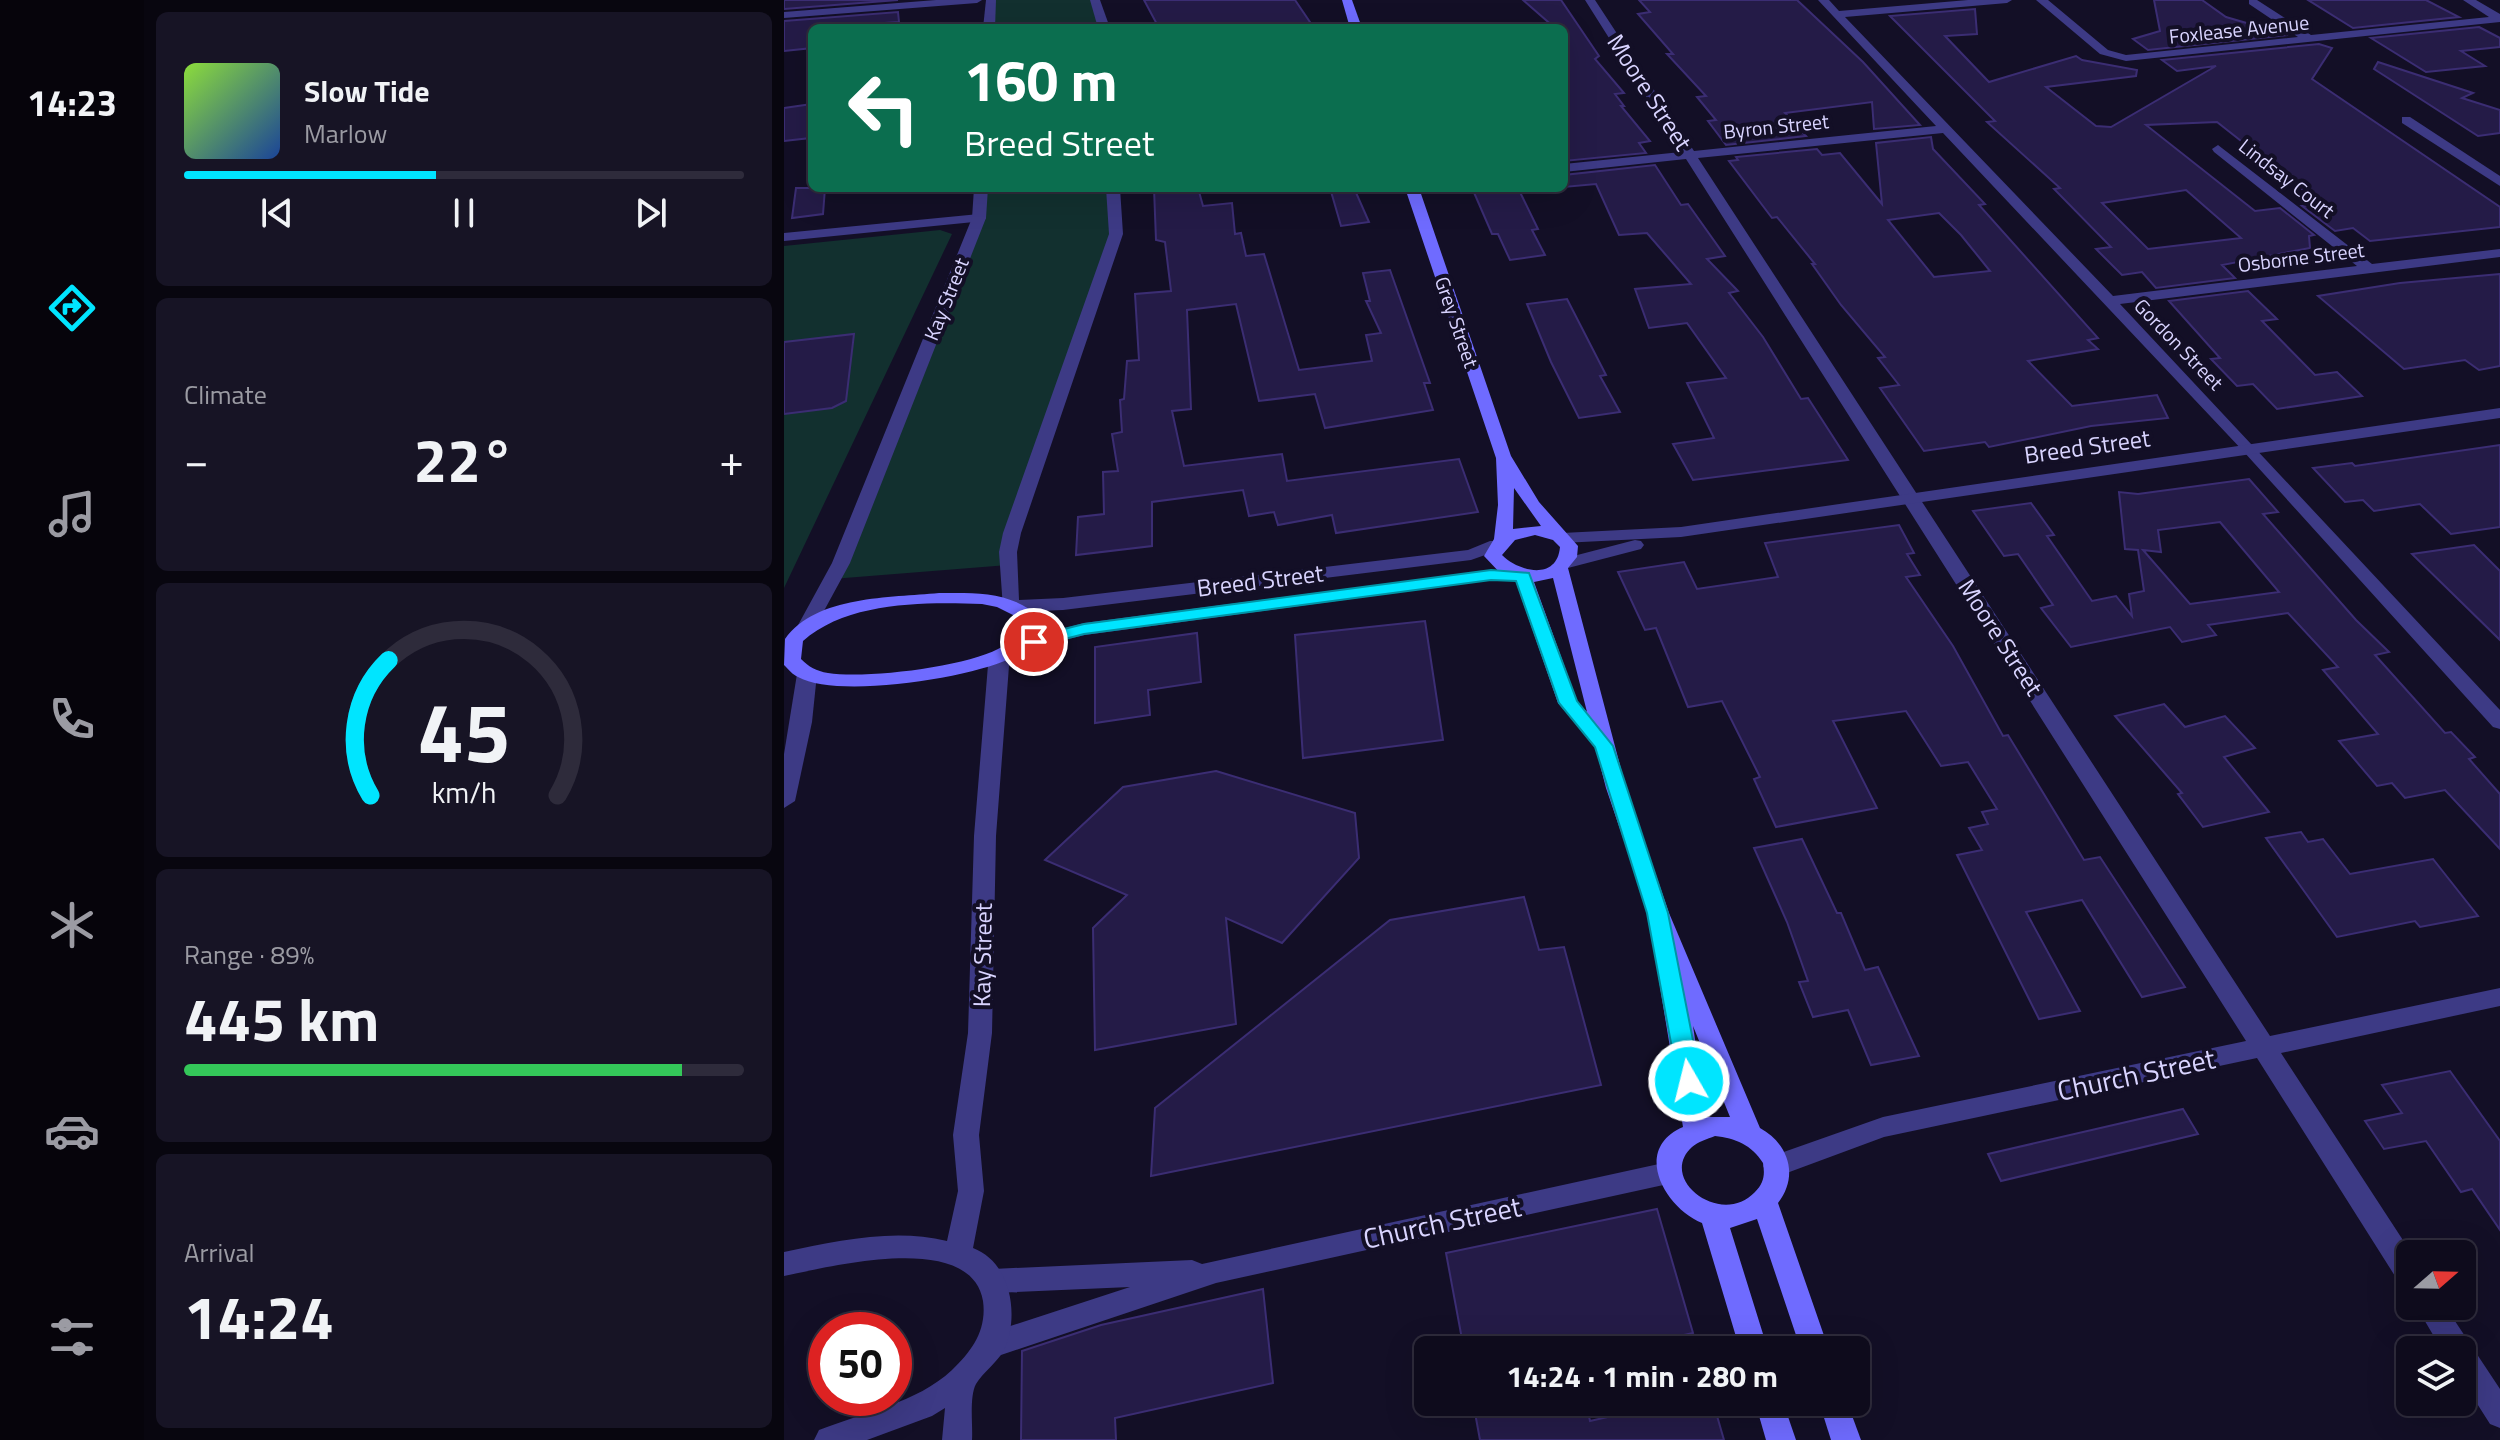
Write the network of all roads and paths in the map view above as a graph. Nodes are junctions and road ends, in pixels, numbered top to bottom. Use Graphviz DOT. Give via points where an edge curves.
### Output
graph roads {
  1 [pos="977,0"];
  2 [pos="991,0"];
  3 [pos="1095,0"];
  4 [pos="1347,0"];
  5 [pos="1590,0"];
  6 [pos="1823,0"];
  7 [pos="2007,0"];
  8 [pos="2041,0"];
  9 [pos="2468,0"];
  10 [pos="2253,2"];
  11 [pos="1837,14"];
  12 [pos="784,15"];
  13 [pos="2500,19"];
  14 [pos="989,24"];
  15 [pos="1103,24"];
  16 [pos="1355,24"];
  17 [pos="2311,40"];
  18 [pos="2406,120"];
  19 [pos="1945,129"];
  20 [pos="2218,149"];
  21 [pos="1690,155"];
  22 [pos="1568,168"];
  23 [pos="2500,182"];
  24 [pos="981,192"];
  25 [pos="1113,192"];
  26 [pos="1413,192"];
  27 [pos="979,218"];
  28 [pos="784,237"];
  29 [pos="2500,253"];
  30 [pos="2369,269"];
  31 [pos="2107,301"];
  32 [pos="2500,413"];
  33 [pos="2250,449"];
  34 [pos="1503,456"];
  35 [pos="1912,498"];
  36 [pos="1681,532"];
  37 [pos="1560,536"];
  38 [pos="1500,542"];
  39 [pos="1564,566"];
  40 [pos="1519,575"];
  41 [pos="1012,605"];
  42 [pos="796,633"];
  43 [pos="1008,651"];
  44 [pos="796,672"];
  45 [pos="2500,722"];
  46 [pos="1604,746"];
  47 [pos="784,801"];
  48 [pos="1658,913"];
  49 [pos="2500,997"];
  50 [pos="2263,1047"];
  51 [pos="1696,1129"];
  52 [pos="1748,1130"];
  53 [pos="1776,1166"];
  54 [pos="1668,1173"];
  55 [pos="1764,1201"];
  56 [pos="1713,1216"];
  57 [pos="2396,1253"];
  58 [pos="958,1255"];
  59 [pos="784,1264"];
  60 [pos="1216,1271"];
  61 [pos="993,1281"];
  62 [pos="1750,1336"];
  63 [pos="1810,1336"];
  64 [pos="992,1345"];
  65 [pos="2476,1377"];
  66 [pos="961,1381"];
  67 [pos="2500,1414"];
  68 [pos="1773,1416"];
  69 [pos="1838,1416"];
  70 [pos="829,1440"];
  71 [pos="957,1440"];
  72 [pos="1781,1440"];
  73 [pos="1846,1440"];
  1 -- 12 [label="street"];
  2 -- 14 [label="street"];
  3 -- 15 [label="street"];
  4 -- 16 [label="main road"];
  5 -- 21 [label="street, Moore Street"];
  6 -- 11 [label="street, Gordon Street"];
  7 -- 11 [label="street"];
  8 -- 17 [label="street, Foxlease Avenue" via="2104,52 2126,58"];
  9 -- 13 [label="street"];
  10 -- 17 [label="street"];
  11 -- 19 [label="street, Gordon Street"];
  13 -- 17 [label="street, Foxlease Avenue"];
  18 -- 23 [label="street"];
  19 -- 21 [label="street, Byron Street"];
  19 -- 31 [label="street, Gordon Street"];
  20 -- 30 [label="street, Lindsay Court"];
  21 -- 22 [label="street, Byron Street"];
  21 -- 35 [label="street, Moore Street"];
  24 -- 27 [label="street, Kay Street"];
  25 -- 41 [label="street" via="1116,234 1012,533"];
  26 -- 34 [label="main road, Grey Street"];
  27 -- 28 [label="street"];
  27 -- 42 [label="street, Kay Street" via="841,563"];
  29 -- 30 [label="street, Osborne Street"];
  30 -- 31 [label="street, Osborne Street"];
  31 -- 33 [label="street, Gordon Street"];
  32 -- 33 [label="street, Breed Street"];
  33 -- 35 [label="street, Breed Street"];
  33 -- 45 [label="street, Gordon Street"];
  34 -- 37 [label="main road, Grey Street" via="1532,504"];
  34 -- 38 [label="main road, Grey Street" via="1507,505"];
  35 -- 36 [label="street, Breed Street"];
  35 -- 50 [label="street, Moore Street"];
  36 -- 37 [label="street, Breed Street"];
  36 -- 39 [label="street, Breed Street"];
  37 -- 38 [label="main road" via="1535,530"];
  37 -- 39 [label="main road" via="1572,554"];
  38 -- 40 [label="main road" via="1493,556 1500,567"];
  38 -- 41 [label="street, Breed Street" via="1471,555 1063,604"];
  39 -- 40 [label="main road" via="1536,577"];
  39 -- 46 [label="main road"];
  40 -- 43 [label="street, Breed Street" via="1084,629"];
  40 -- 46 [label="main road" via="1568,703"];
  41 -- 42 [label="main road" via="970,598 894,604 834,615"];
  41 -- 43 [label="main road" via="1025,622 1024,632"];
  42 -- 44 [label="main road" via="790,650"];
  43 -- 44 [label="main road" via="954,669 903,677 854,679"];
  43 -- 58 [label="street, Kay Street" via="998,665 985,836 980,1033 967,1113 971,1191"];
  44 -- 47 [label="street" via="802,720"];
  46 -- 48 [label="main road"];
  48 -- 51 [label="main road"];
  48 -- 52 [label="main road"];
  49 -- 50 [label="street, Church Street"];
  50 -- 53 [label="street, Church Street" via="1883,1127"];
  50 -- 57 [label="street, Moore Street"];
  51 -- 52 [label="main road" via="1731,1125"];
  51 -- 54 [label="main road" via="1672,1152"];
  52 -- 53 [label="main road" via="1771,1151"];
  53 -- 55 [label="main road" via="1772,1191"];
  54 -- 56 [label="main road" via="1682,1200"];
  54 -- 60 [label="street, Church Street"];
  55 -- 56 [label="main road" via="1741,1214"];
  55 -- 63 [label="main road"];
  56 -- 62 [label="main road"];
  58 -- 59 [label="street" via="893,1246 838,1251"];
  58 -- 61 [label="street" via="982,1267"];
  60 -- 61 [label="street, Church Street"];
  60 -- 64 [label="street, Church Street"];
  61 -- 64 [label="street" via="998,1311"];
  64 -- 66 [label="street"];
  65 -- 67 [label="street"];
  66 -- 70 [label="street" via="922,1406"];
  66 -- 71 [label="street"];
  68 -- 72 [label="main road"];
  69 -- 73 [label="main road"];
}
